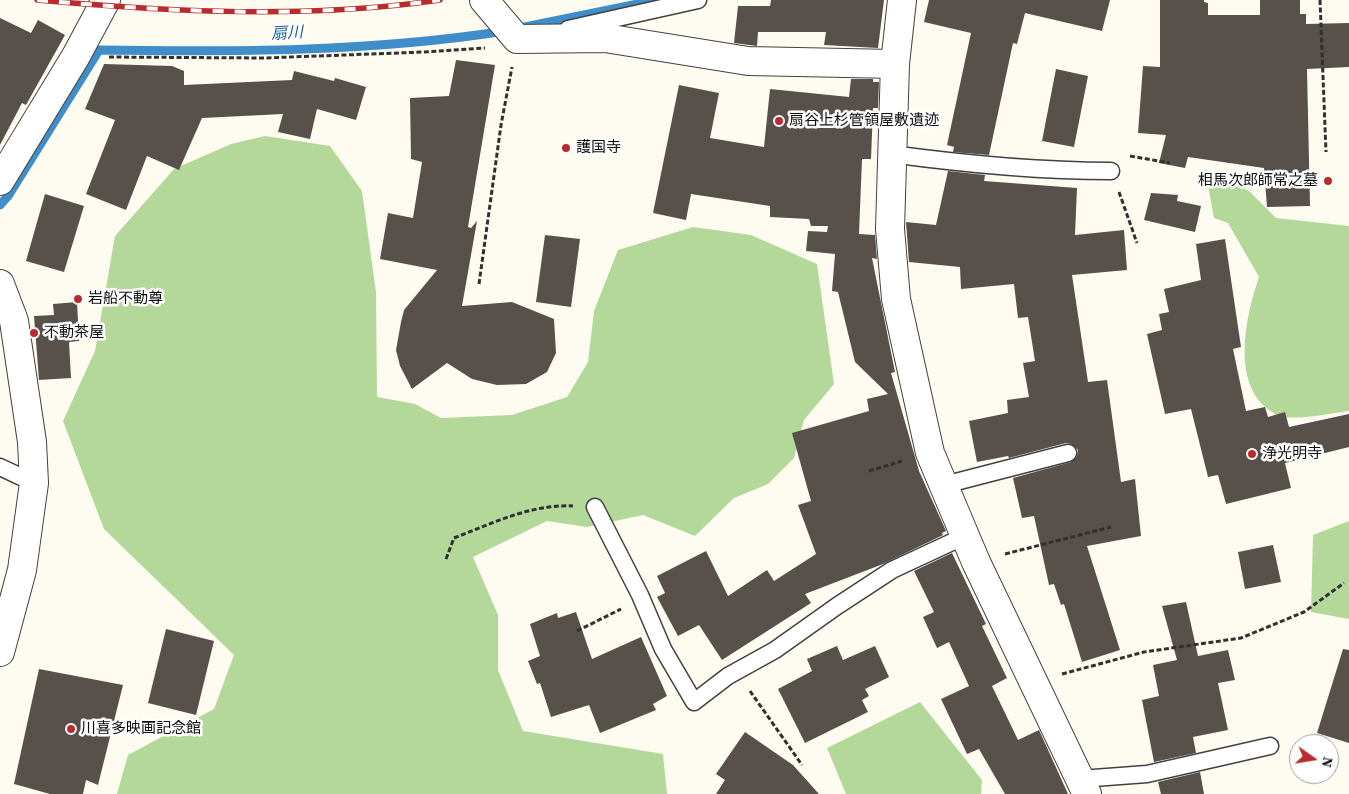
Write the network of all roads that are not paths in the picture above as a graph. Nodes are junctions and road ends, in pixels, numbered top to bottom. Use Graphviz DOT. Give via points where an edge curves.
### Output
graph roads {
  1 [pos="106,0"];
  2 [pos="484,0"];
  3 [pos="698,0"];
  4 [pos="902,0"];
  5 [pos="517,39"];
  6 [pos="895,64"];
  7 [pos="891,154"];
  8 [pos="1112,171"];
  9 [pos="0,180"];
  10 [pos="0,284"];
  11 [pos="1068,453"];
  12 [pos="0,467"];
  13 [pos="34,483"];
  14 [pos="944,485"];
  15 [pos="595,507"];
  16 [pos="965,536"];
  17 [pos="0,652"];
  18 [pos="1270,746"];
  19 [pos="1084,787"];
  1 -- 9 [label="street" via="76,56"];
  2 -- 5 [label="street"];
  3 -- 5 [label="lane"];
  4 -- 6 [label="street"];
  5 -- 6 [label="street" via="605,38 748,60"];
  6 -- 7 [label="street"];
  7 -- 8 [label="lane" via="1054,171"];
  7 -- 14 [label="street" via="890,229 896,300 930,453"];
  10 -- 13 [label="street" via="14,321 32,442"];
  11 -- 14 [label="lane"];
  12 -- 13 [label="lane"];
  13 -- 17 [label="street" via="22,570"];
  14 -- 16 [label="street"];
  15 -- 16 [label="lane" via="663,649 694,702 892,570"];
  16 -- 19 [label="street"];
  18 -- 19 [label="lane"];
}
